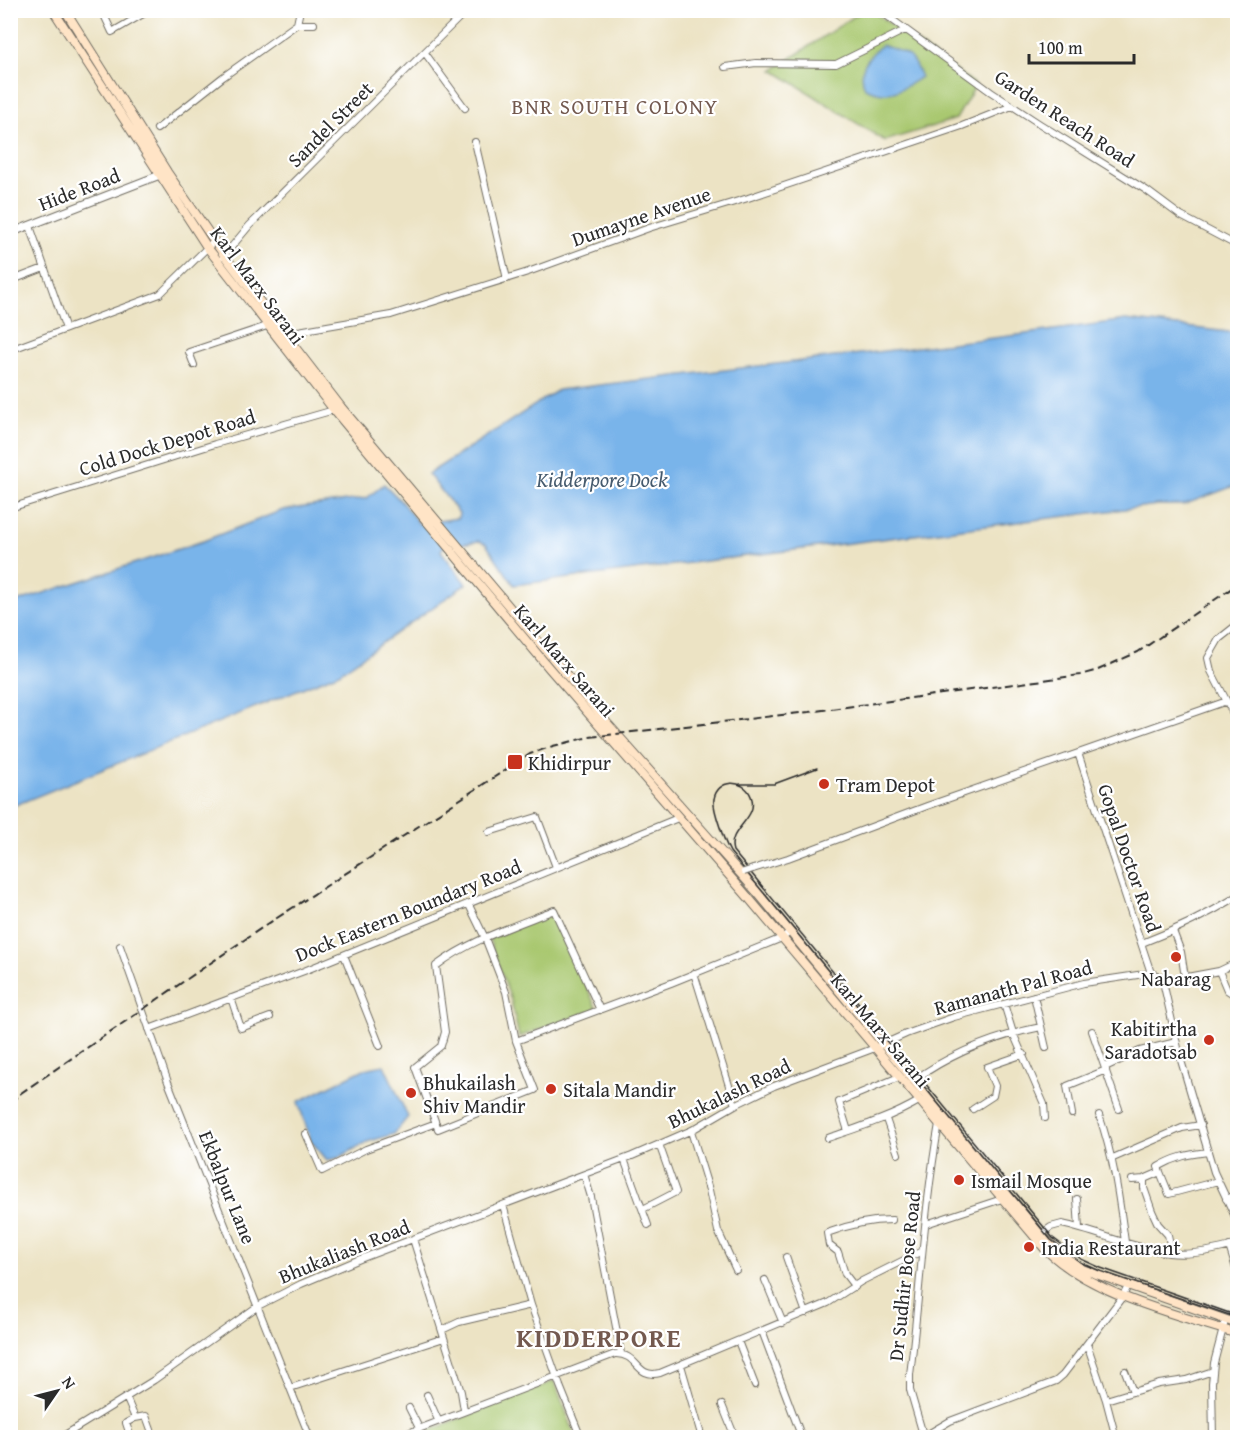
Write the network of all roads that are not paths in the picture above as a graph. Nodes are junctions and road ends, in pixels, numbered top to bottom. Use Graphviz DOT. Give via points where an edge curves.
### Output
graph roads {
  1 [pos="53,10"];
  2 [pos="65,10"];
  3 [pos="99,10"];
  4 [pos="150,10"];
  5 [pos="300,10"];
  6 [pos="467,10"];
  7 [pos="879,10"];
  8 [pos="297,24"];
  9 [pos="314,24"];
  10 [pos="905,30"];
  11 [pos="425,53"];
  12 [pos="725,67"];
  13 [pos="1012,106"];
  14 [pos="465,108"];
  15 [pos="157,129"];
  16 [pos="142,140"];
  17 [pos="475,142"];
  18 [pos="163,173"];
  19 [pos="30,226"];
  20 [pos="10,233"];
  21 [pos="214,241"];
  22 [pos="1238,246"];
  23 [pos="207,247"];
  24 [pos="224,255"];
  25 [pos="218,262"];
  26 [pos="44,268"];
  27 [pos="507,279"];
  28 [pos="10,281"];
  29 [pos="272,324"];
  30 [pos="66,329"];
  31 [pos="279,334"];
  32 [pos="10,350"];
  33 [pos="194,365"];
  34 [pos="334,410"];
  35 [pos="418,505"];
  36 [pos="10,508"];
  37 [pos="463,558"];
  38 [pos="1238,624"];
  39 [pos="1227,701"];
  40 [pos="1238,723"];
  41 [pos="1078,753"];
  42 [pos="678,818"];
  43 [pos="489,832"];
  44 [pos="556,867"];
  45 [pos="742,872"];
  46 [pos="731,878"];
  47 [pos="1238,896"];
  48 [pos="469,905"];
  49 [pos="1173,931"];
  50 [pos="790,932"];
  51 [pos="485,938"];
  52 [pos="782,938"];
  53 [pos="1142,943"];
  54 [pos="120,946"];
  55 [pos="344,955"];
  56 [pos="1238,962"];
  57 [pos="1219,971"];
  58 [pos="694,973"];
  59 [pos="1151,973"];
  60 [pos="1163,977"];
  61 [pos="1185,977"];
  62 [pos="1034,996"];
  63 [pos="231,998"];
  64 [pos="1238,1002"];
  65 [pos="1004,1004"];
  66 [pos="600,1010"];
  67 [pos="270,1017"];
  68 [pos="1041,1027"];
  69 [pos="149,1029"];
  70 [pos="1092,1031"];
  71 [pos="1013,1033"];
  72 [pos="516,1041"];
  73 [pos="1176,1041"];
  74 [pos="380,1046"];
  75 [pos="879,1046"];
  76 [pos="1046,1048"];
  77 [pos="1023,1054"];
  78 [pos="1105,1069"];
  79 [pos="899,1077"];
  80 [pos="913,1081"];
  81 [pos="919,1101"];
  82 [pos="735,1105"];
  83 [pos="973,1109"];
  84 [pos="1119,1109"];
  85 [pos="1072,1114"];
  86 [pos="1099,1115"];
  87 [pos="1045,1118"];
  88 [pos="886,1119"];
  89 [pos="943,1122"];
  90 [pos="436,1123"];
  91 [pos="1201,1125"];
  92 [pos="691,1131"];
  93 [pos="848,1131"];
  94 [pos="306,1134"];
  95 [pos="828,1138"];
  96 [pos="662,1143"];
  97 [pos="1208,1152"];
  98 [pos="898,1154"];
  99 [pos="1113,1158"];
  100 [pos="624,1159"];
  101 [pos="1160,1172"];
  102 [pos="584,1174"];
  103 [pos="1144,1179"];
  104 [pos="1132,1180"];
  105 [pos="1218,1181"];
  106 [pos="1238,1194"];
  107 [pos="1006,1198"];
  108 [pos="1077,1199"];
  109 [pos="1226,1199"];
  110 [pos="503,1205"];
  111 [pos="644,1209"];
  112 [pos="892,1221"];
  113 [pos="1238,1223"];
  114 [pos="926,1224"];
  115 [pos="648,1225"];
  116 [pos="1079,1228"];
  117 [pos="1038,1236"];
  118 [pos="413,1239"];
  119 [pos="1125,1242"];
  120 [pos="1238,1244"];
  121 [pos="1229,1246"];
  122 [pos="922,1251"];
  123 [pos="1172,1253"];
  124 [pos="786,1257"];
  125 [pos="736,1270"];
  126 [pos="1238,1275"];
  127 [pos="765,1280"];
  128 [pos="1103,1282"];
  129 [pos="1238,1285"];
  130 [pos="1128,1286"];
  131 [pos="855,1287"];
  132 [pos="1123,1296"];
  133 [pos="531,1305"];
  134 [pos="258,1306"];
  135 [pos="806,1313"];
  136 [pos="783,1323"];
  137 [pos="1230,1323"];
  138 [pos="442,1330"];
  139 [pos="762,1331"];
  140 [pos="1238,1334"];
  141 [pos="444,1338"];
  142 [pos="738,1341"];
  143 [pos="1087,1344"];
  144 [pos="621,1353"];
  145 [pos="681,1365"];
  146 [pos="1125,1371"];
  147 [pos="1213,1371"];
  148 [pos="556,1376"];
  149 [pos="755,1386"];
  150 [pos="290,1388"];
  151 [pos="1133,1392"];
  152 [pos="427,1395"];
  153 [pos="126,1397"];
  154 [pos="1106,1401"];
  155 [pos="722,1405"];
  156 [pos="409,1408"];
  157 [pos="464,1410"];
  158 [pos="135,1418"];
  159 [pos="438,1420"];
  160 [pos="420,1428"];
  161 [pos="60,1437"];
  162 [pos="131,1437"];
  163 [pos="154,1437"];
  164 [pos="310,1437"];
  165 [pos="395,1437"];
  166 [pos="581,1437"];
  167 [pos="702,1437"];
  168 [pos="735,1437"];
  169 [pos="802,1437"];
  170 [pos="924,1437"];
  171 [pos="1116,1437"];
  172 [pos="1213,1437"];
  1 -- 16 [label="main road, Karl Marx Sarani" via="99,83"];
  2 -- 16 [label="main road"];
  3 -- 4 [label="street" via="111,32"];
  5 -- 8 [label="street"];
  6 -- 11 [label="street, Sandel Street"];
  7 -- 10 [label="street, Garden Reach Road"];
  8 -- 9 [label="street"];
  8 -- 15 [label="street"];
  10 -- 12 [label="street" via="836,64 756,63"];
  10 -- 13 [label="street, Garden Reach Road"];
  11 -- 14 [label="street"];
  11 -- 24 [label="street, Sandel Street"];
  13 -- 22 [label="street, Garden Reach Road" via="1181,216"];
  13 -- 27 [label="street, Dumayne Avenue"];
  16 -- 18 [label="main road, Karl Marx Sarani"];
  17 -- 27 [label="street"];
  18 -- 19 [label="street, Hide Road"];
  18 -- 21 [label="main road"];
  18 -- 23 [label="main road, Karl Marx Sarani"];
  19 -- 20 [label="street, Hide Road"];
  19 -- 26 [label="street"];
  21 -- 23 [label="street"];
  21 -- 24 [label="main road"];
  23 -- 25 [label="main road, Karl Marx Sarani"];
  23 -- 30 [label="street" via="160,294"];
  24 -- 25 [label="street, Sandel Street"];
  24 -- 29 [label="main road"];
  25 -- 29 [label="main road, Karl Marx Sarani"];
  26 -- 28 [label="street"];
  26 -- 30 [label="street"];
  27 -- 31 [label="street, Dumayne Avenue" via="391,315"];
  29 -- 31 [label="main road, Karl Marx Sarani"];
  29 -- 33 [label="street" via="189,352"];
  30 -- 32 [label="street"];
  31 -- 34 [label="main road, Karl Marx Sarani"];
  31 -- 35 [label="main road"];
  34 -- 35 [label="main road, Karl Marx Sarani"];
  34 -- 36 [label="street, Cold Dock Depot Road"];
  35 -- 37 [label="main road, Karl Marx Sarani"];
  37 -- 42 [label="main road, Karl Marx Sarani"];
  37 -- 45 [label="main road"];
  38 -- 39 [label="street" via="1220,639 1208,658"];
  39 -- 40 [label="street"];
  39 -- 41 [label="street"];
  41 -- 45 [label="street, bridge"];
  41 -- 53 [label="street, Gopal Doctor Road"];
  42 -- 44 [label="street, Dock Eastern Boundary Road"];
  42 -- 46 [label="main road, Karl Marx Sarani"];
  43 -- 44 [label="street" via="537,817"];
  44 -- 48 [label="street, Dock Eastern Boundary Road"];
  45 -- 46 [label="street"];
  45 -- 50 [label="main road"];
  46 -- 52 [label="main road, Karl Marx Sarani"];
  47 -- 49 [label="street"];
  48 -- 51 [label="street"];
  48 -- 55 [label="street, Dock Eastern Boundary Road"];
  49 -- 53 [label="street"];
  49 -- 61 [label="street"];
  50 -- 52 [label="street"];
  50 -- 75 [label="main road"];
  51 -- 66 [label="street" via="554,910"];
  51 -- 72 [label="street" via="506,992"];
  51 -- 90 [label="street" via="436,966 446,1032 441,1046 415,1067"];
  52 -- 58 [label="street"];
  52 -- 75 [label="main road, Karl Marx Sarani"];
  53 -- 59 [label="street, Gopal Doctor Road"];
  54 -- 69 [label="street, Ekbalpur Lane"];
  55 -- 63 [label="street, Dock Eastern Boundary Road"];
  55 -- 74 [label="street"];
  56 -- 57 [label="street, Ramanath Pal Road"];
  57 -- 61 [label="street, Ramanath Pal Road"];
  57 -- 64 [label="street" via="1227,990"];
  58 -- 66 [label="street"];
  58 -- 82 [label="street"];
  59 -- 60 [label="street, Ramanath Pal Road"];
  59 -- 62 [label="street, Ramanath Pal Road" via="1084,983"];
  60 -- 61 [label="street, Ramanath Pal Road"];
  60 -- 73 [label="street"];
  62 -- 65 [label="street, Ramanath Pal Road"];
  62 -- 68 [label="street"];
  63 -- 67 [label="street" via="241,1028"];
  63 -- 69 [label="street, Dock Eastern Boundary Road"];
  65 -- 71 [label="street"];
  65 -- 75 [label="street, Ramanath Pal Road" via="954,1017"];
  66 -- 72 [label="street"];
  68 -- 71 [label="street"];
  68 -- 76 [label="street"];
  69 -- 134 [label="street, Ekbalpur Lane"];
  70 -- 78 [label="street"];
  71 -- 77 [label="street"];
  71 -- 80 [label="street" via="981,1043"];
  72 -- 90 [label="street" via="535,1090 438,1129"];
  73 -- 78 [label="street" via="1140,1051"];
  73 -- 91 [label="street"];
  75 -- 79 [label="main road, Karl Marx Sarani"];
  75 -- 80 [label="main road"];
  75 -- 82 [label="street, Bhukalash Road" via="778,1084"];
  77 -- 83 [label="street" via="987,1067 995,1086 993,1096"];
  77 -- 87 [label="street" via="1044,1104"];
  78 -- 84 [label="street"];
  78 -- 85 [label="street" via="1067,1086"];
  79 -- 81 [label="main road, Karl Marx Sarani"];
  79 -- 93 [label="street" via="839,1102"];
  80 -- 89 [label="main road"];
  81 -- 88 [label="street"];
  81 -- 89 [label="main road, Karl Marx Sarani"];
  82 -- 92 [label="street, Bhukalash Road"];
  86 -- 99 [label="street"];
  88 -- 93 [label="street"];
  88 -- 98 [label="street"];
  89 -- 107 [label="main road, Karl Marx Sarani"];
  89 -- 114 [label="street, Dr Sudhir Bose Road"];
  90 -- 94 [label="street" via="366,1149 322,1171"];
  91 -- 97 [label="street"];
  91 -- 99 [label="street" via="1182,1128"];
  92 -- 96 [label="street, Bhukalash Road"];
  92 -- 125 [label="street" via="718,1231"];
  93 -- 95 [label="street"];
  96 -- 100 [label="street, Bhukaliash Road"];
  96 -- 111 [label="street" via="676,1192"];
  97 -- 101 [label="street" via="1172,1159 1158,1167"];
  97 -- 105 [label="street"];
  99 -- 119 [label="street"];
  100 -- 102 [label="street, Bhukaliash Road"];
  100 -- 111 [label="street"];
  101 -- 103 [label="street"];
  101 -- 105 [label="street" via="1169,1194"];
  102 -- 110 [label="street, Bhukaliash Road"];
  102 -- 144 [label="street"];
  103 -- 104 [label="street"];
  103 -- 123 [label="street" via="1152,1211 1168,1235"];
  105 -- 109 [label="street"];
  106 -- 109 [label="street"];
  107 -- 114 [label="street"];
  107 -- 117 [label="main road, Karl Marx Sarani"];
  108 -- 116 [label="street"];
  109 -- 113 [label="street"];
  110 -- 118 [label="street, Bhukaliash Road"];
  110 -- 133 [label="street"];
  111 -- 115 [label="street"];
  112 -- 131 [label="street" via="841,1227 827,1233 829,1245 838,1252"];
  114 -- 122 [label="street, Dr Sudhir Bose Road"];
  116 -- 117 [label="street" via="1062,1224"];
  116 -- 119 [label="street"];
  117 -- 128 [label="main road, Karl Marx Sarani" via="1056,1260 1073,1272"];
  118 -- 134 [label="street, Bhukaliash Road" via="301,1284"];
  118 -- 138 [label="street"];
  119 -- 123 [label="street"];
  120 -- 121 [label="street"];
  121 -- 123 [label="street"];
  121 -- 126 [label="street"];
  122 -- 131 [label="street"];
  122 -- 170 [label="street, Dr Sudhir Bose Road" via="910,1390"];
  124 -- 135 [label="street"];
  127 -- 136 [label="street"];
  128 -- 130 [label="main road, Karl Marx Sarani"];
  128 -- 132 [label="main road"];
  129 -- 137 [label="street"];
  130 -- 132 [label="street"];
  130 -- 137 [label="main road, Karl Marx Sarani"];
  131 -- 135 [label="street"];
  132 -- 137 [label="main road"];
  132 -- 143 [label="street"];
  133 -- 138 [label="street" via="459,1322"];
  133 -- 148 [label="street"];
  134 -- 150 [label="street, Ekbalpur Lane"];
  134 -- 153 [label="street, Bhukaliash Road"];
  135 -- 136 [label="street"];
  136 -- 139 [label="street"];
  137 -- 140 [label="main road"];
  137 -- 147 [label="street"];
  138 -- 141 [label="street"];
  139 -- 142 [label="street"];
  139 -- 169 [label="street"];
  141 -- 150 [label="street"];
  141 -- 157 [label="street"];
  142 -- 145 [label="street"];
  142 -- 149 [label="street"];
  143 -- 154 [label="street"];
  143 -- 170 [label="street" via="1056,1380 950,1421"];
  144 -- 145 [label="street" via="650,1376"];
  144 -- 148 [label="street"];
  145 -- 167 [label="street"];
  146 -- 151 [label="street"];
  147 -- 151 [label="street"];
  147 -- 172 [label="street"];
  148 -- 157 [label="street"];
  148 -- 166 [label="street"];
  150 -- 164 [label="street, Ekbalpur Lane"];
  151 -- 154 [label="street"];
  152 -- 159 [label="street"];
  153 -- 158 [label="street"];
  153 -- 161 [label="street, Bhukaliash Road"];
  154 -- 171 [label="street"];
  155 -- 168 [label="street"];
  156 -- 160 [label="street"];
  157 -- 159 [label="street"];
  158 -- 162 [label="street" via="126,1423"];
  158 -- 163 [label="street" via="146,1416"];
  159 -- 160 [label="street"];
  160 -- 165 [label="street"];
}
